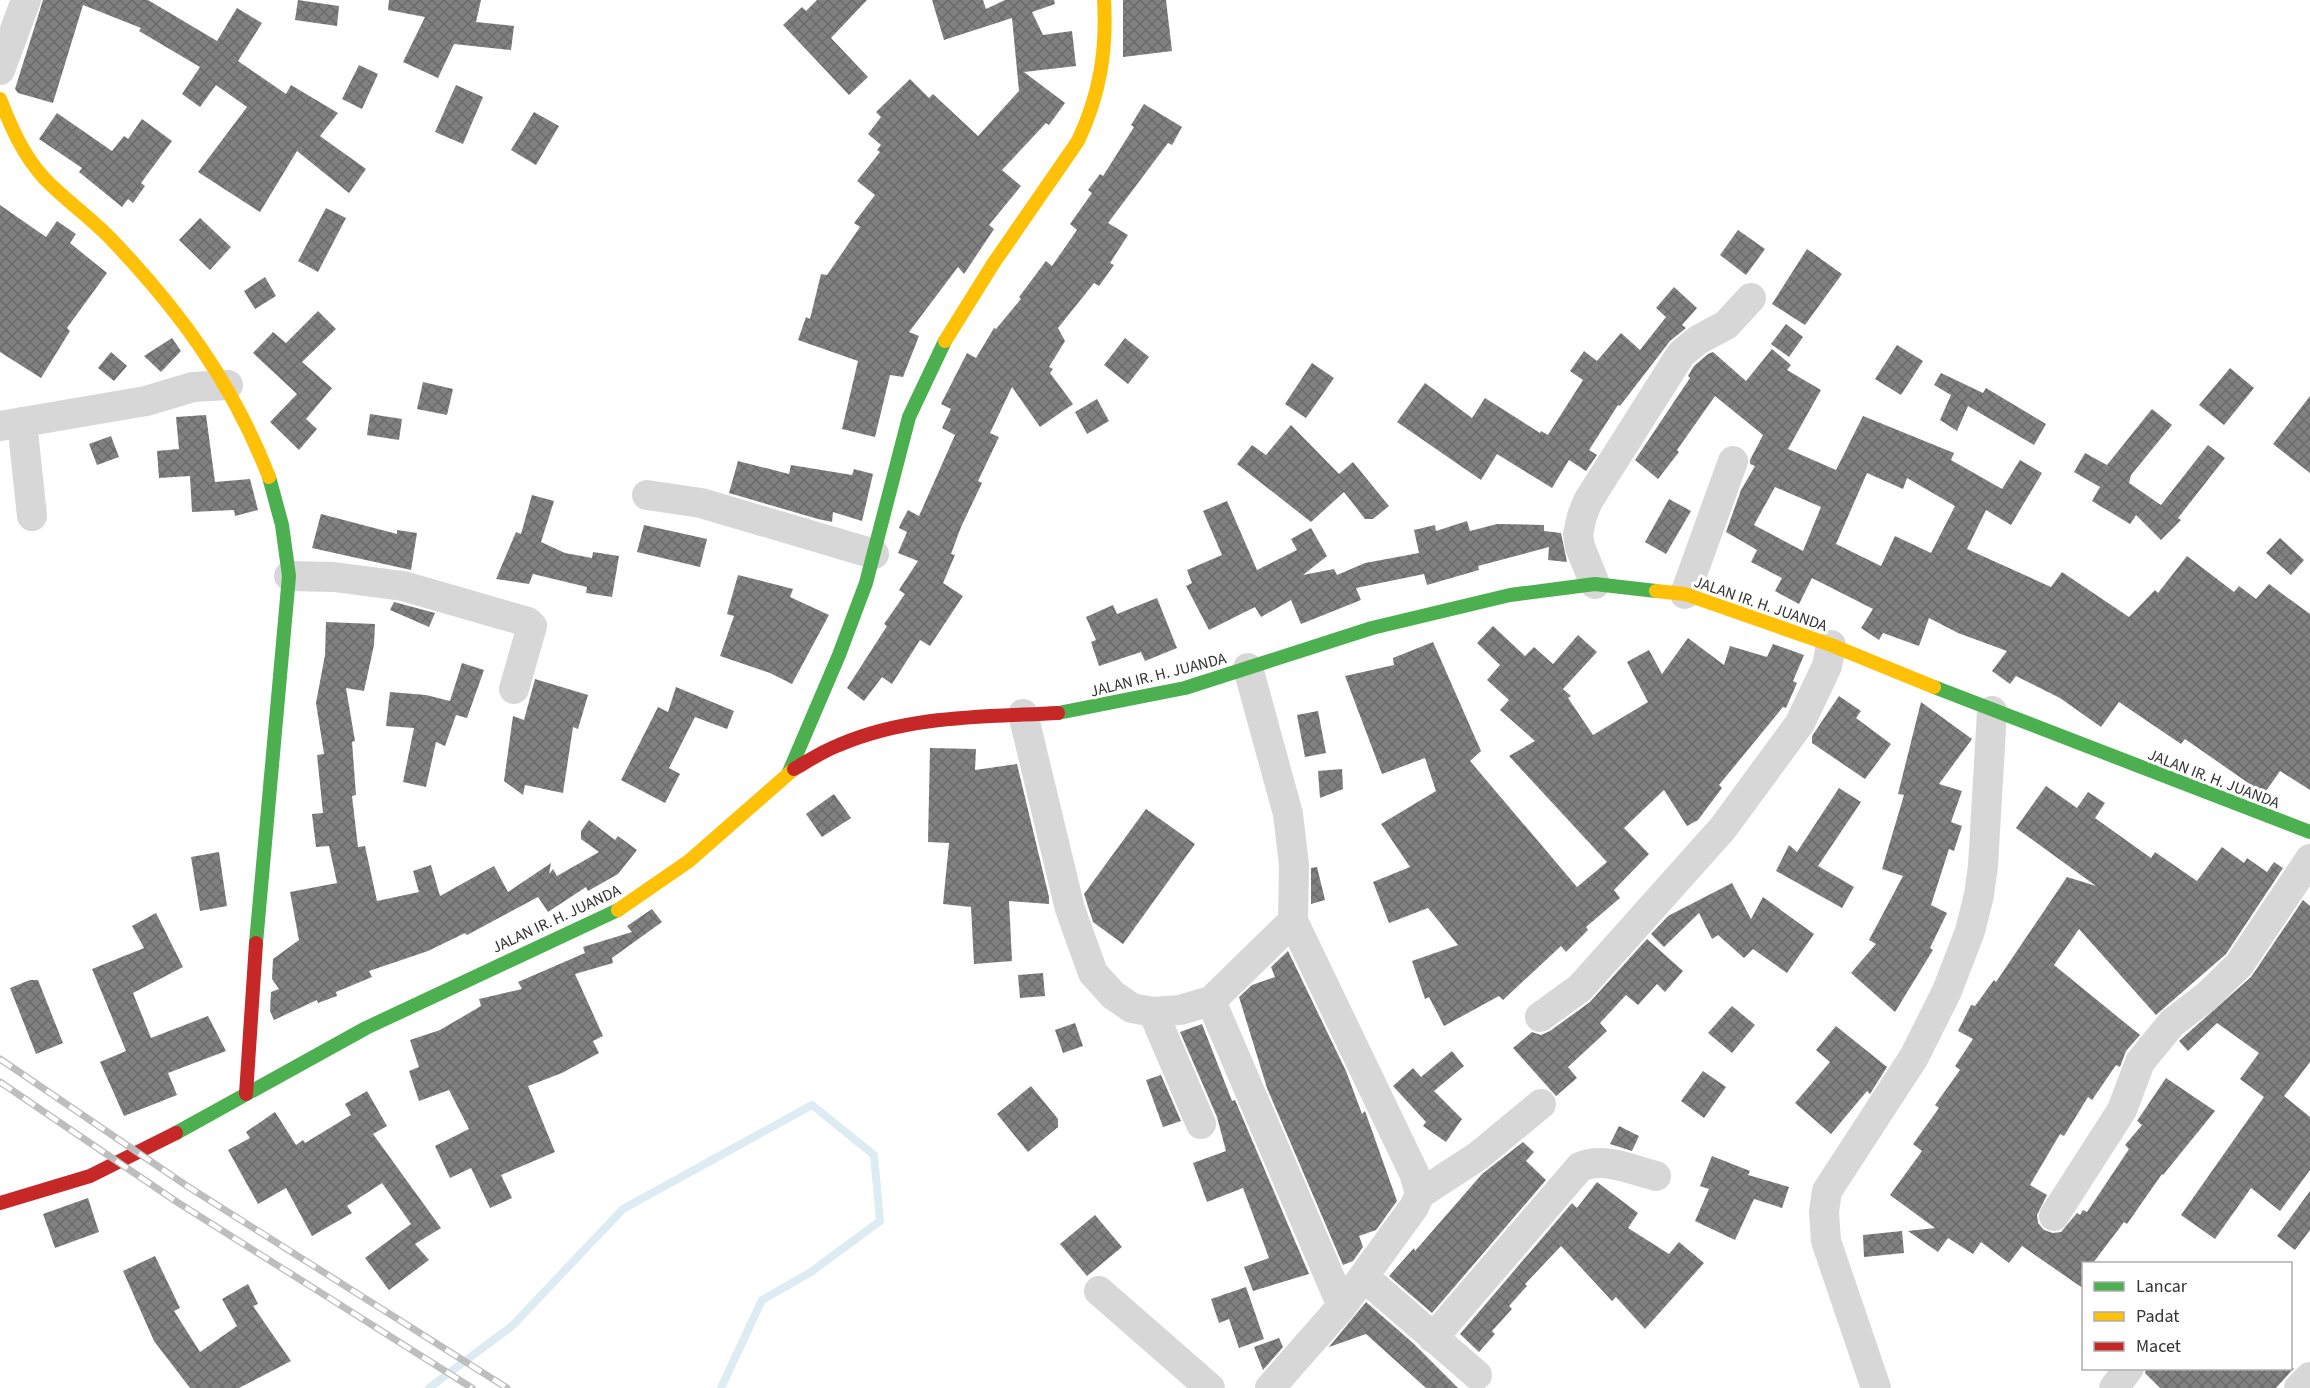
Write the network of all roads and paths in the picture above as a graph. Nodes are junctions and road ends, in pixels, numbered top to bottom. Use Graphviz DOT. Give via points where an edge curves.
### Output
graph roads {
  1 [pos="26,0"];
  2 [pos="1104,0"];
  3 [pos="0,70"];
  4 [pos="0,99"];
  5 [pos="1751,298"];
  6 [pos="228,385"];
  7 [pos="11,424"];
  8 [pos="1733,461"];
  9 [pos="647,495"];
  10 [pos="32,516"];
  11 [pos="874,554"];
  12 [pos="289,576"];
  13 [pos="1595,584"];
  14 [pos="1685,594"];
  15 [pos="1831,645"];
  16 [pos="1248,668"];
  17 [pos="514,689"];
  18 [pos="1992,711"];
  19 [pos="1023,714"];
  20 [pos="789,772"];
  21 [pos="2310,832"];
  22 [pos="2310,858"];
  23 [pos="1293,921"];
  24 [pos="1211,1001"];
  25 [pos="1153,1012"];
  26 [pos="1540,1017"];
  27 [pos="246,1094"];
  28 [pos="1541,1104"];
  29 [pos="1201,1124"];
  30 [pos="1656,1176"];
  31 [pos="1420,1194"];
  32 [pos="7,1202"];
  33 [pos="2054,1216"];
  34 [pos="1364,1277"];
  35 [pos="1099,1291"];
  36 [pos="1342,1306"];
  37 [pos="1433,1338"];
  38 [pos="2128,1370"];
  39 [pos="1477,1375"];
  40 [pos="2310,1377"];
  41 [pos="1210,1388"];
  42 [pos="1270,1388"];
  43 [pos="1876,1388"];
  44 [pos="2114,1388"];
  45 [pos="2299,1388"];
  1 -- 3 [label="street"];
  2 -- 11 [label="street" via="1107,38 1102,81 1090,117 932,364 906,428"];
  4 -- 6 [label="street" via="36,168 148,279 186,323"];
  5 -- 13 [label="street" via="1726,325 1681,354 1588,501 1578,534"];
  6 -- 7 [label="street" via="193,387 146,401"];
  6 -- 12 [label="street" via="273,482 285,533"];
  7 -- 10 [label="street"];
  8 -- 14 [label="street"];
  9 -- 11 [label="street" via="701,503"];
  11 -- 20 [label="street" via="855,615"];
  12 -- 17 [label="street" via="403,586 528,622 532,626"];
  12 -- 27 [label="street" via="259,888"];
  13 -- 14 [label="street, JALAN IR. H. JUANDA"];
  13 -- 16 [label="street, JALAN IR. H. JUANDA" via="1510,595 1382,626"];
  14 -- 15 [label="street, JALAN IR. H. JUANDA"];
  15 -- 18 [label="street, JALAN IR. H. JUANDA"];
  15 -- 26 [label="street" via="1827,666 1800,723 1722,828 1580,988"];
  16 -- 19 [label="street, JALAN IR. H. JUANDA" via="1129,701 1059,713"];
  16 -- 23 [label="street" via="1288,814 1294,865"];
  18 -- 21 [label="street, JALAN IR. H. JUANDA"];
  18 -- 43 [label="street" via="1983,866 1970,931 1914,1058 1827,1191 1826,1241"];
  19 -- 20 [label="street, JALAN IR. H. JUANDA" via="935,719 892,727 838,746"];
  19 -- 25 [label="street" via="1070,909 1093,973 1113,995 1132,1008"];
  20 -- 27 [label="street, JALAN IR. H. JUANDA" via="689,861 619,909 423,999"];
  22 -- 33 [label="street" via="2239,964 2172,1023 2140,1062 2122,1110"];
  23 -- 24 [label="street"];
  23 -- 31 [label="street" via="1414,1173"];
  24 -- 25 [label="street" via="1180,1010"];
  24 -- 36 [label="street"];
  25 -- 29 [label="street"];
  27 -- 32 [label="street, JALAN IR. H. JUANDA" via="90,1176"];
  28 -- 31 [label="street" via="1478,1156"];
  30 -- 37 [label="street" via="1591,1162 1580,1167"];
  31 -- 34 [label="street"];
  34 -- 36 [label="street"];
  34 -- 37 [label="street"];
  35 -- 41 [label="street"];
  36 -- 42 [label="street"];
  37 -- 39 [label="street"];
  38 -- 44 [label="street"];
  40 -- 45 [label="street"];
}
